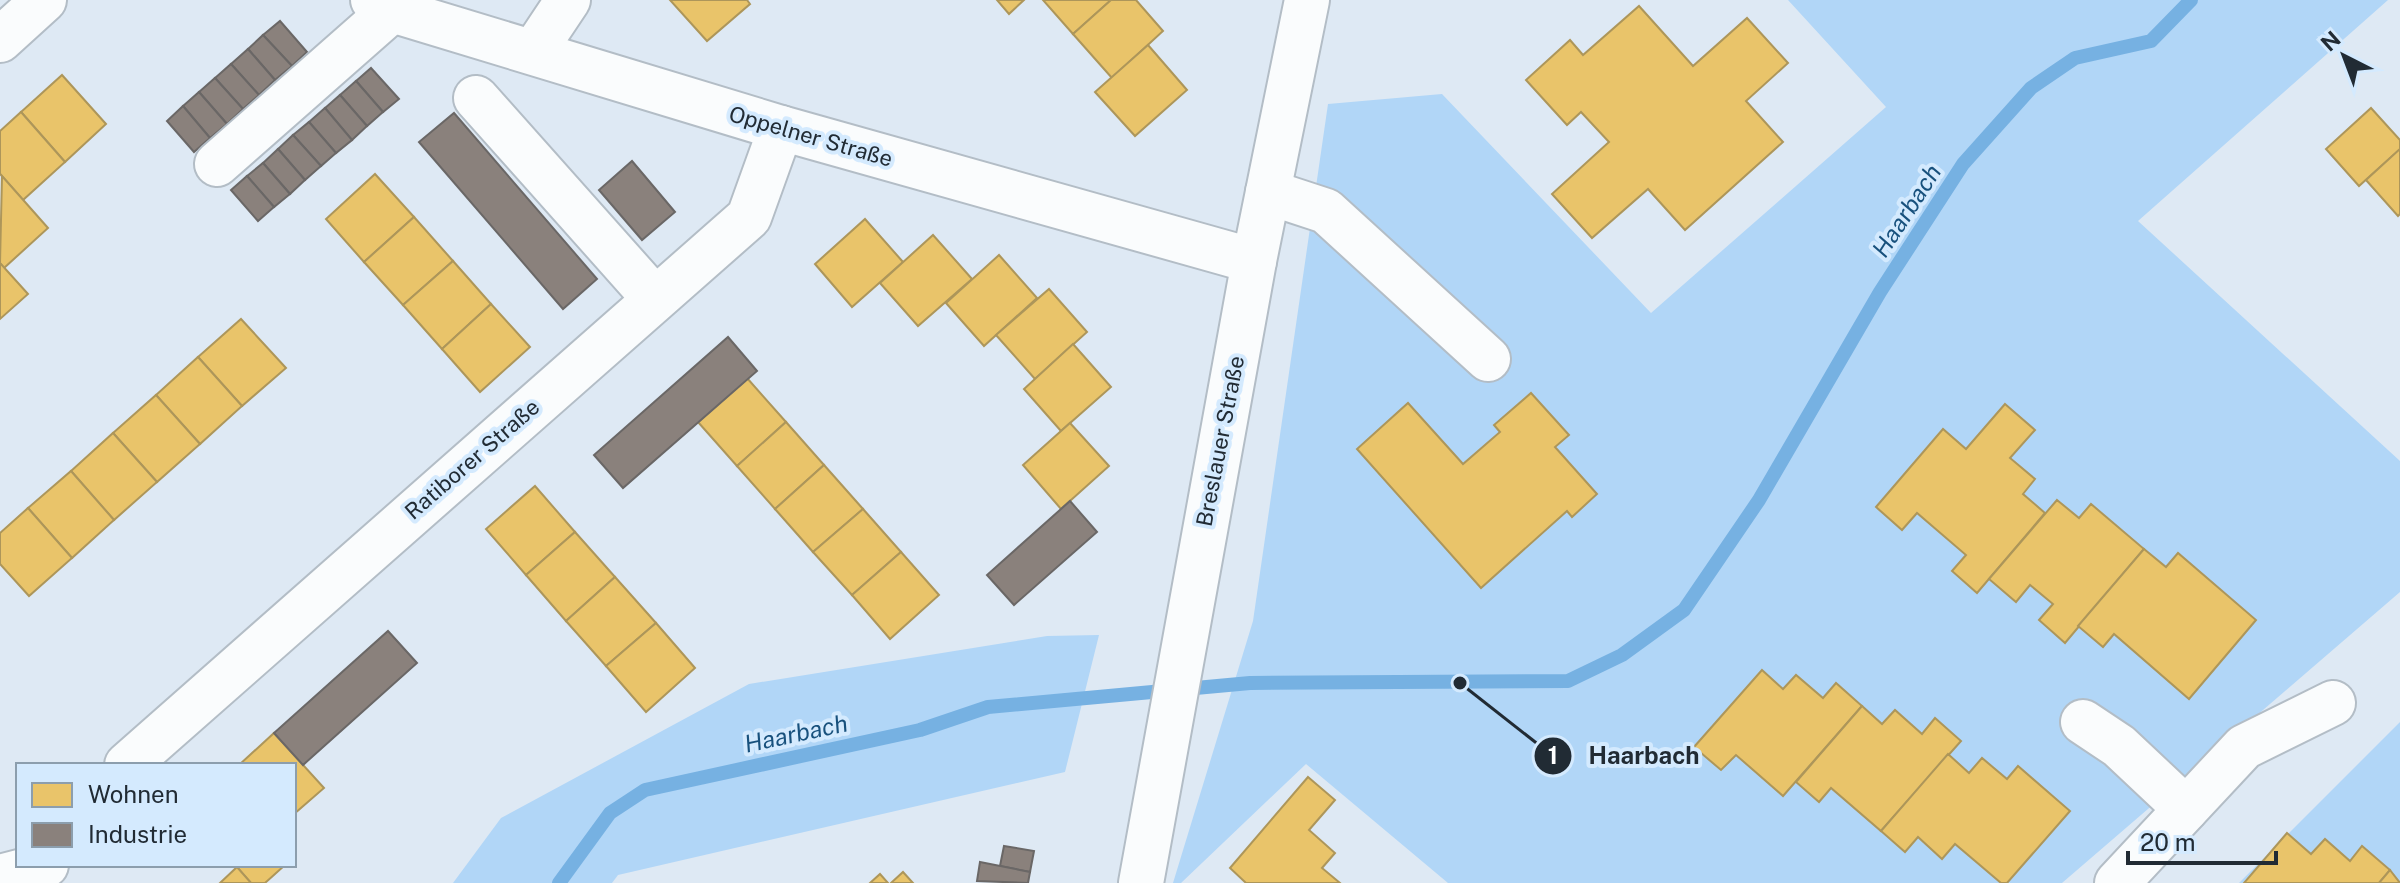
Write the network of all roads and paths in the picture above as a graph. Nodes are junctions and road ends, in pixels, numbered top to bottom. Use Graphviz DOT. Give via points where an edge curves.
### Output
graph roads {
  1 [pos="44,0"];
  2 [pos="568,0"];
  3 [pos="1307,0"];
  4 [pos="382,5"];
  5 [pos="0,40"];
  6 [pos="534,51"];
  7 [pos="476,98"];
  8 [pos="781,128"];
  9 [pos="217,164"];
  10 [pos="1268,192"];
  11 [pos="1254,261"];
  12 [pos="655,299"];
  13 [pos="1488,359"];
  14 [pos="2333,703"];
  15 [pos="2083,722"];
  16 [pos="129,763"];
  17 [pos="2186,809"];
  18 [pos="38,867"];
  19 [pos="0,877"];
  20 [pos="1141,883"];
  21 [pos="2117,883"];
  1 -- 5 [label="street"];
  2 -- 6 [label="street"];
  3 -- 10 [label="street, Breslauer Straße"];
  4 -- 6 [label="street, Oppelner Straße"];
  4 -- 9 [label="street"];
  6 -- 8 [label="street, Oppelner Straße"];
  7 -- 12 [label="street"];
  8 -- 11 [label="street, Oppelner Straße"];
  8 -- 12 [label="street, Ratiborer Straße" via="749,217"];
  10 -- 11 [label="street, Breslauer Straße"];
  10 -- 13 [label="street" via="1326,211"];
  11 -- 20 [label="street, Breslauer Straße"];
  12 -- 16 [label="street, Ratiborer Straße"];
  14 -- 17 [label="street" via="2244,747"];
  15 -- 17 [label="street" via="2119,746"];
  17 -- 21 [label="street"];
  18 -- 19 [label="street"];
}
